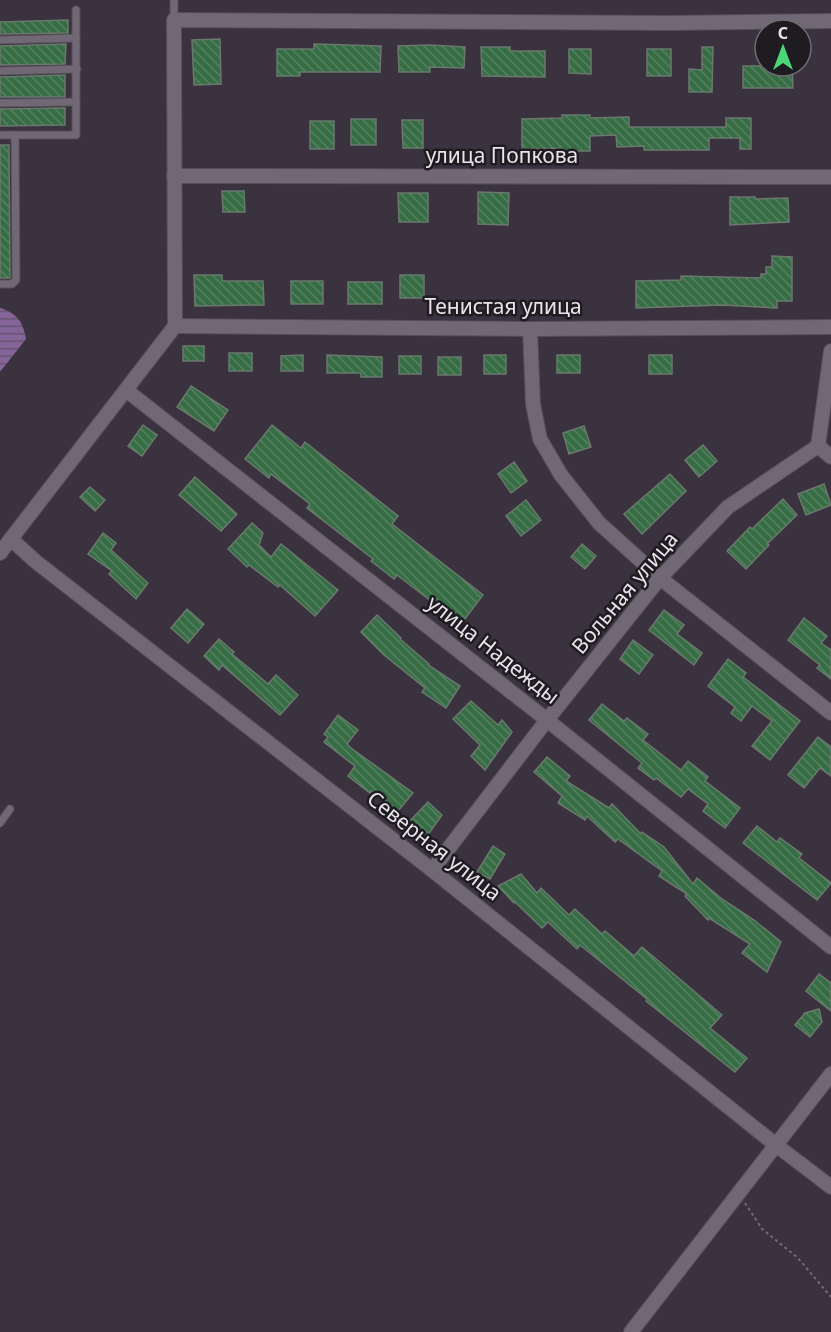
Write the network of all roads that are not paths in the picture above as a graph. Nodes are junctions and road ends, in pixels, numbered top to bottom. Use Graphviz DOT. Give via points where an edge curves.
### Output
graph roads {
  1 [pos="174,0"];
  2 [pos="76,10"];
  3 [pos="174,20"];
  4 [pos="831,21"];
  5 [pos="76,38"];
  6 [pos="0,40"];
  7 [pos="76,69"];
  8 [pos="0,71"];
  9 [pos="76,102"];
  10 [pos="0,103"];
  11 [pos="0,135"];
  12 [pos="15,135"];
  13 [pos="174,176"];
  14 [pos="831,177"];
  15 [pos="0,284"];
  16 [pos="175,326"];
  17 [pos="831,327"];
  18 [pos="530,329"];
  19 [pos="831,351"];
  20 [pos="126,390"];
  21 [pos="818,446"];
  22 [pos="831,457"];
  23 [pos="11,539"];
  24 [pos="0,553"];
  25 [pos="660,578"];
  26 [pos="831,713"];
  27 [pos="547,720"];
  28 [pos="10,809"];
  29 [pos="0,823"];
  30 [pos="432,870"];
  31 [pos="831,947"];
  32 [pos="831,1074"];
  33 [pos="776,1145"];
  34 [pos="831,1187"];
  35 [pos="631,1332"];
  1 -- 3 [label="lane"];
  2 -- 5 [label="lane"];
  3 -- 4 [label="street"];
  3 -- 13 [label="street"];
  5 -- 6 [label="lane"];
  5 -- 7 [label="lane"];
  7 -- 8 [label="lane"];
  7 -- 9 [label="lane"];
  9 -- 10 [label="lane"];
  9 -- 12 [label="lane" via="76,135"];
  11 -- 12 [label="lane"];
  12 -- 15 [label="lane" via="16,280"];
  13 -- 14 [label="street, улица Попкова"];
  13 -- 16 [label="street"];
  16 -- 18 [label="street, Тенистая улица"];
  16 -- 20 [label="street"];
  17 -- 18 [label="street, Тенистая улица"];
  18 -- 25 [label="street" via="533,404 540,440 599,523"];
  19 -- 21 [label="street"];
  20 -- 23 [label="street"];
  20 -- 27 [label="street, улица Надежды"];
  21 -- 22 [label="street"];
  21 -- 25 [label="street, Вольная улица" via="728,507"];
  23 -- 24 [label="street"];
  23 -- 30 [label="street, Северная улица"];
  25 -- 26 [label="street"];
  25 -- 27 [label="street, Вольная улица"];
  27 -- 30 [label="street, Вольная улица"];
  27 -- 31 [label="street, улица Надежды"];
  28 -- 29 [label="lane"];
  30 -- 33 [label="street, Северная улица"];
  32 -- 33 [label="street"];
  33 -- 34 [label="street, Северная улица"];
  33 -- 35 [label="street"];
}
